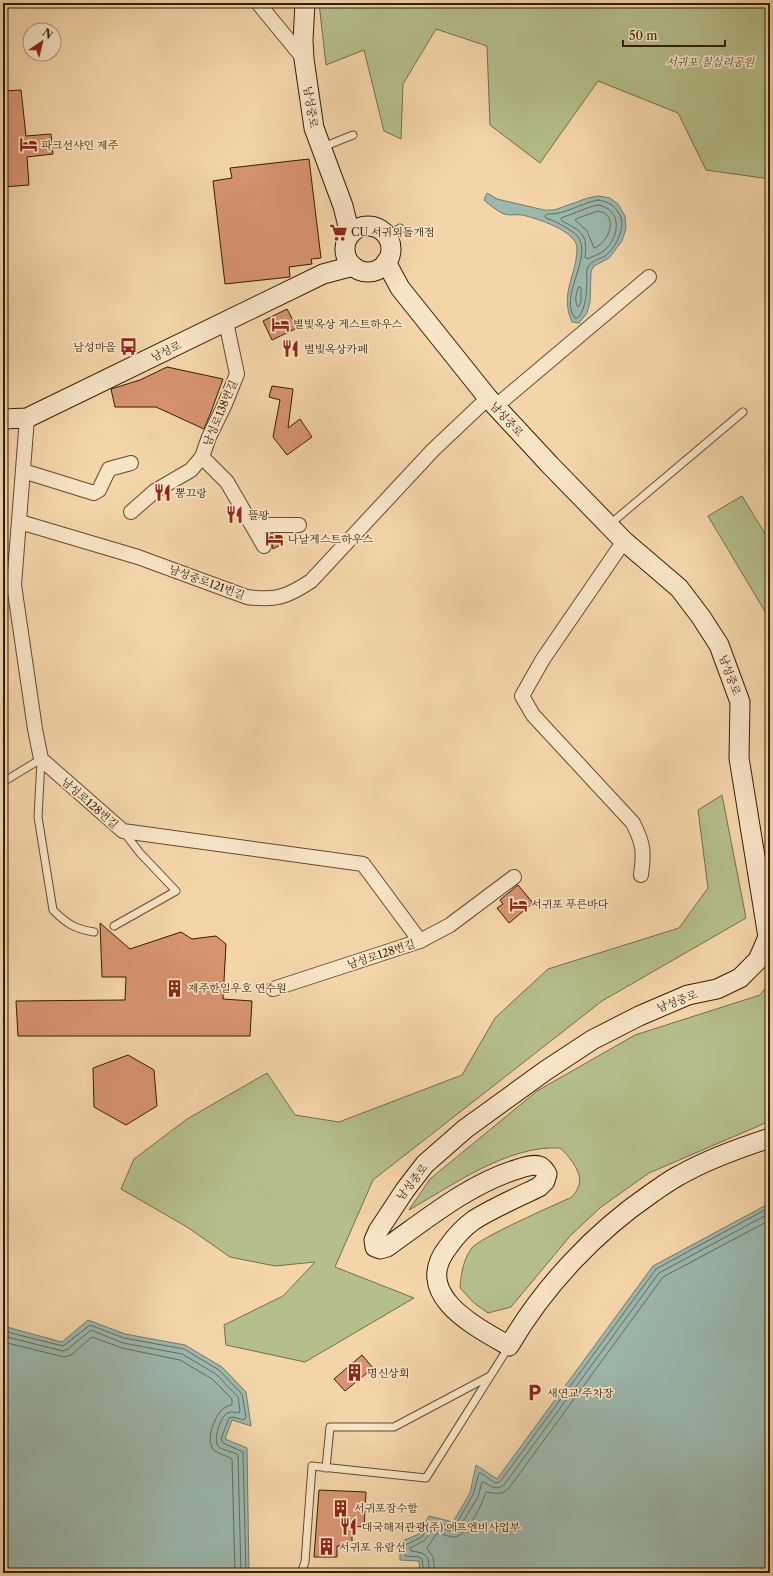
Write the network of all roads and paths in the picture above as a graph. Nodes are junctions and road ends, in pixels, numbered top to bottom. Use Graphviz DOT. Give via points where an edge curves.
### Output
graph roads {
  1 [pos="258,3"];
  2 [pos="305,3"];
  3 [pos="304,58"];
  4 [pos="353,135"];
  5 [pos="321,148"];
  6 [pos="356,230"];
  7 [pos="349,260"];
  8 [pos="381,266"];
  9 [pos="649,277"];
  10 [pos="226,322"];
  11 [pos="492,402"];
  12 [pos="743,412"];
  13 [pos="27,418"];
  14 [pos="3,419"];
  15 [pos="202,457"];
  16 [pos="131,463"];
  17 [pos="23,471"];
  18 [pos="131,512"];
  19 [pos="20,522"];
  20 [pos="252,524"];
  21 [pos="299,525"];
  22 [pos="609,526"];
  23 [pos="624,541"];
  24 [pos="264,546"];
  25 [pos="41,760"];
  26 [pos="3,782"];
  27 [pos="123,831"];
  28 [pos="641,875"];
  29 [pos="514,877"];
  30 [pos="114,926"];
  31 [pos="94,932"];
  32 [pos="420,940"];
  33 [pos="273,989"];
  34 [pos="770,1138"];
  35 [pos="509,1346"];
  36 [pos="490,1376"];
  37 [pos="326,1468"];
  38 [pos="301,1573"];
  1 -- 3 [label="street"];
  2 -- 3 [label="street, 남성중로"];
  3 -- 5 [label="street, 남성중로" via="314,128"];
  4 -- 5 [label="lane"];
  5 -- 6 [label="street, 남성중로" via="343,206"];
  6 -- 7 [label="street" via="345,246"];
  6 -- 8 [label="street" via="368,226 394,233 390,256"];
  7 -- 8 [label="street" via="365,271"];
  7 -- 10 [label="street, 남성로"];
  8 -- 11 [label="street, 남성중로"];
  9 -- 11 [label="street, 남성중로121번길"];
  10 -- 13 [label="street, 남성로"];
  10 -- 15 [label="street, 남성로138번길" via="237,374"];
  11 -- 19 [label="street, 남성중로121번길" via="433,450 311,581 285,596 262,600 247,597 138,557"];
  11 -- 22 [label="street, 남성중로"];
  12 -- 22 [label="lane"];
  13 -- 14 [label="street, 남성로"];
  13 -- 17 [label="street"];
  15 -- 18 [label="street, 남성로138번길" via="191,470 155,491"];
  15 -- 20 [label="street, 남성로138번길" via="227,482"];
  16 -- 17 [label="street" via="109,469 99,490 94,493"];
  17 -- 19 [label="street"];
  19 -- 25 [label="street" via="14,585"];
  20 -- 21 [label="street"];
  20 -- 24 [label="street, 남성로138번길"];
  22 -- 23 [label="street, 남성중로"];
  23 -- 28 [label="street" via="543,659 522,696 533,715 633,823 641,838 644,852"];
  23 -- 35 [label="street, 남성중로" via="679,588 701,617 719,645 740,702 739,758 768,936 758,960 740,978 718,989 688,995 592,1040 471,1125 425,1164 388,1214 374,1240 375,1247 380,1249 387,1247 440,1209 501,1174 524,1167 538,1165 543,1168 547,1174 539,1186 473,1221 457,1235 444,1252 436,1271 436,1281 448,1303 473,1325"];
  25 -- 26 [label="lane"];
  25 -- 27 [label="street, 남성로128번길"];
  25 -- 31 [label="lane" via="38,817 53,910 72,926"];
  27 -- 30 [label="lane" via="140,854 176,891"];
  27 -- 32 [label="street, 남성로128번길" via="363,864"];
  29 -- 32 [label="street, 남성로128번길" via="450,925"];
  32 -- 33 [label="street, 남성로128번길"];
  34 -- 35 [label="street" via="708,1160 684,1172 631,1208 603,1232 556,1282 523,1322"];
  35 -- 36 [label="lane"];
  36 -- 37 [label="lane" via="394,1427 330,1427"];
  36 -- 37 [label="lane" via="426,1478"];
  37 -- 38 [label="lane" via="312,1466 305,1562"];
}
